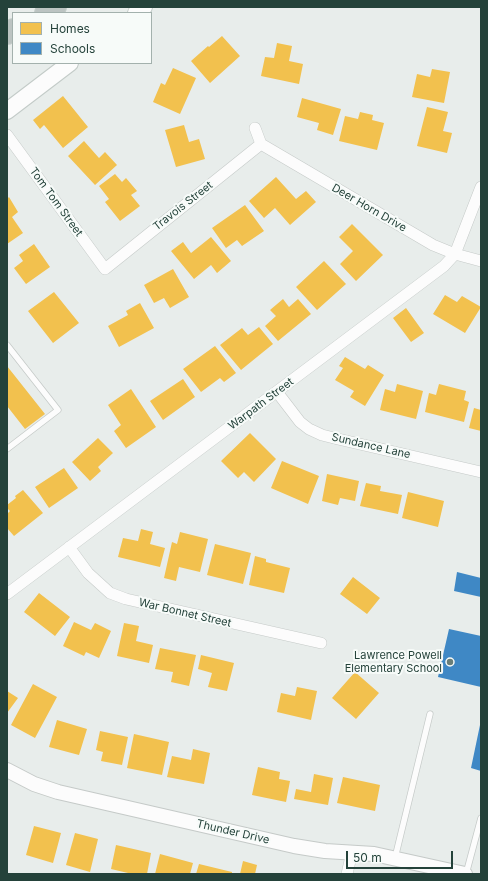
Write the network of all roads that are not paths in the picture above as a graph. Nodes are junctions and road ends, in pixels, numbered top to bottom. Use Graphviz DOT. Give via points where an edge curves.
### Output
graph roads {
  1 [pos="56,7"];
  2 [pos="47,12"];
  3 [pos="69,64"];
  4 [pos="7,111"];
  5 [pos="255,128"];
  6 [pos="9,140"];
  7 [pos="261,144"];
  8 [pos="481,187"];
  9 [pos="455,254"];
  10 [pos="481,261"];
  11 [pos="105,268"];
  12 [pos="7,345"];
  13 [pos="277,392"];
  14 [pos="7,449"];
  15 [pos="481,472"];
  16 [pos="69,547"];
  17 [pos="7,594"];
  18 [pos="321,643"];
  19 [pos="430,714"];
  20 [pos="7,770"];
  21 [pos="481,818"];
  22 [pos="352,852"];
  23 [pos="395,858"];
  24 [pos="347,874"];
  25 [pos="465,874"];
  1 -- 2 [label="highway"];
  3 -- 4 [label="main road"];
  5 -- 7 [label="street"];
  6 -- 11 [label="street, Tom Tom Street"];
  7 -- 9 [label="street, Deer Horn Drive" via="433,245"];
  7 -- 11 [label="street, Travois Street"];
  8 -- 9 [label="street, Warpath Street"];
  9 -- 10 [label="street, Deer Horn Drive"];
  9 -- 13 [label="street, Warpath Street" via="444,266"];
  12 -- 14 [label="lane" via="58,410"];
  13 -- 15 [label="street, Sundance Lane" via="300,422 322,435"];
  13 -- 16 [label="street, Warpath Street"];
  16 -- 17 [label="street, Warpath Street"];
  16 -- 18 [label="street, War Bonnet Street" via="88,573 110,593 126,599"];
  19 -- 23 [label="lane"];
  20 -- 22 [label="street, Thunder Drive" via="34,784 58,792 294,846"];
  21 -- 25 [label="lane"];
  22 -- 23 [label="street, Thunder Drive"];
  22 -- 24 [label="street"];
  23 -- 25 [label="street, Thunder Drive"];
}
